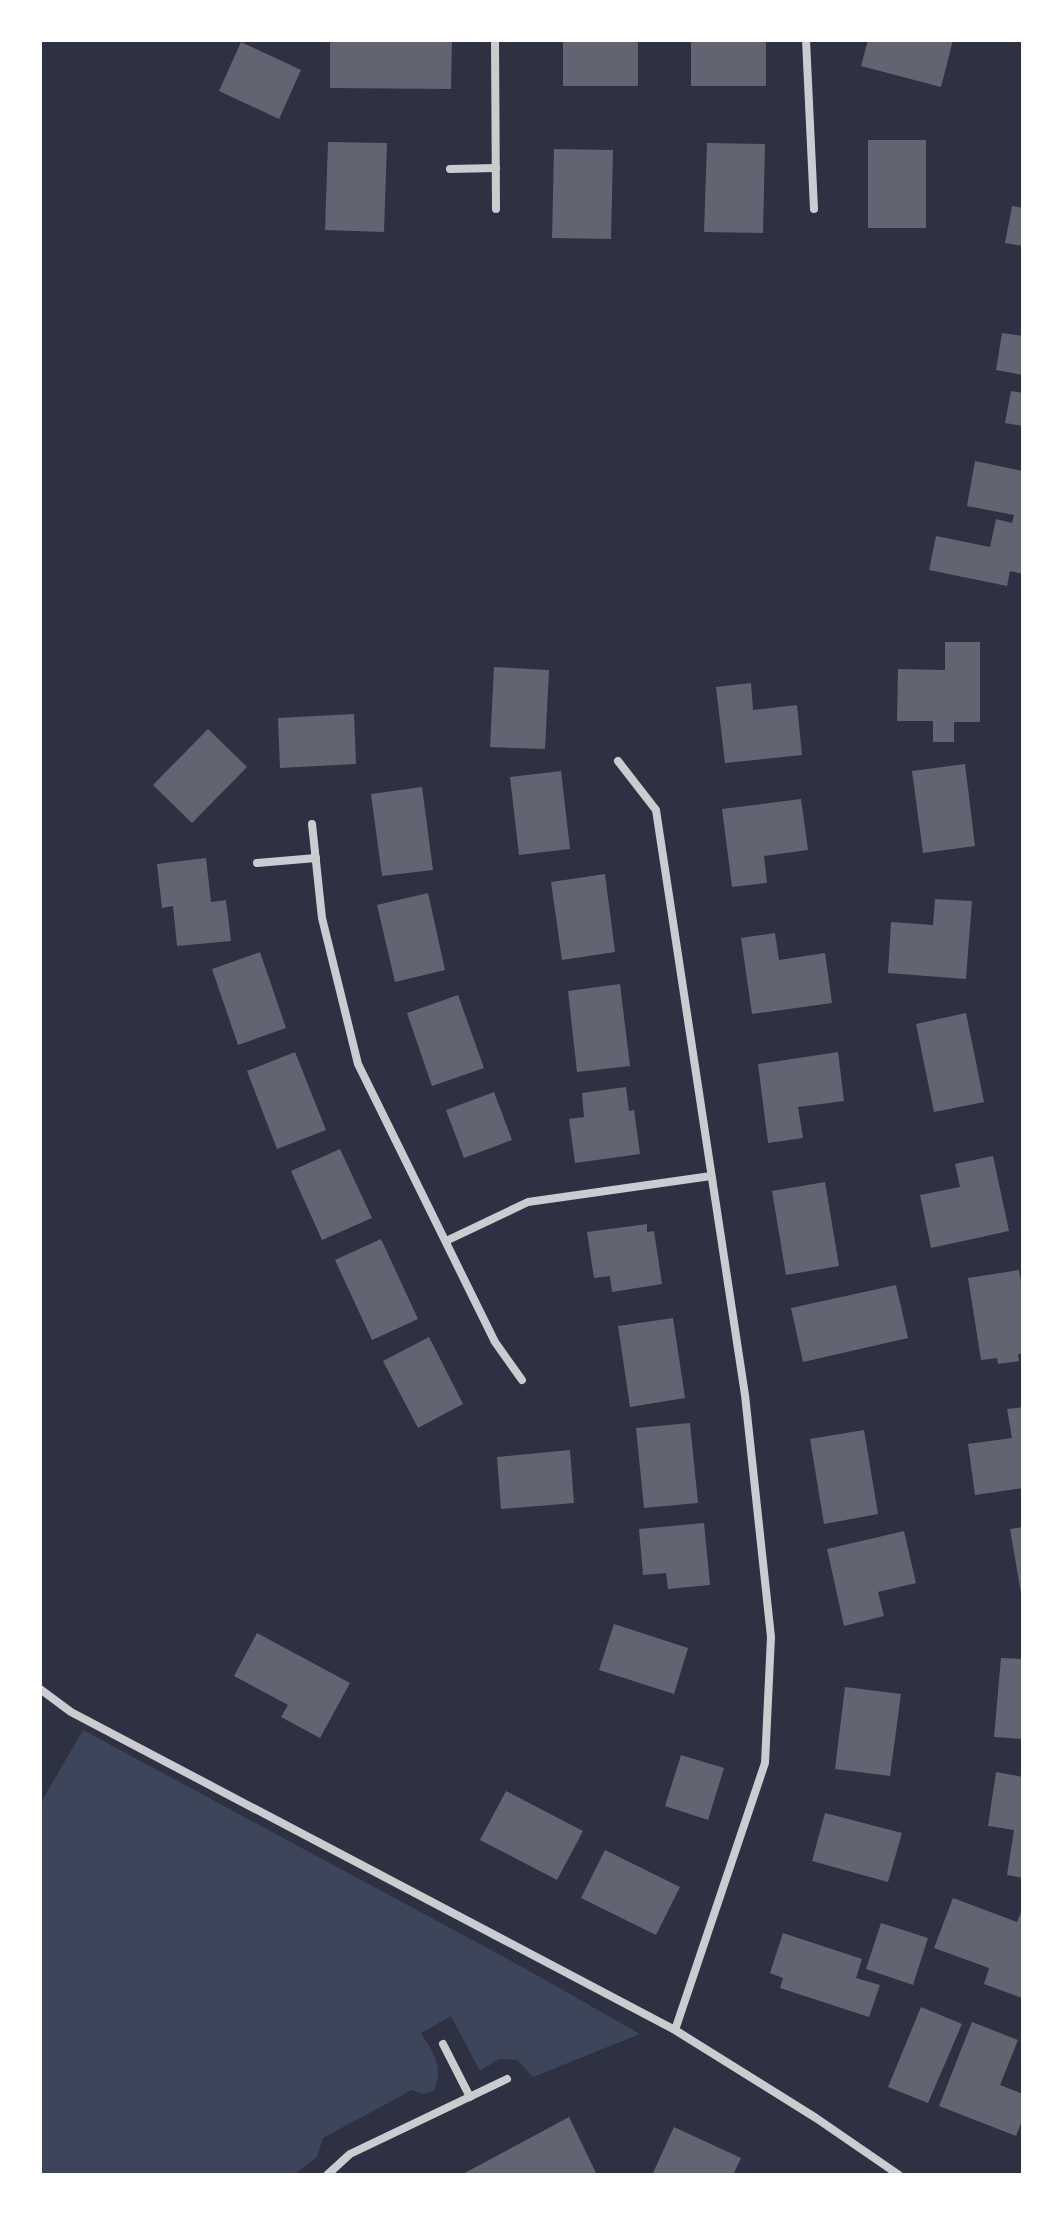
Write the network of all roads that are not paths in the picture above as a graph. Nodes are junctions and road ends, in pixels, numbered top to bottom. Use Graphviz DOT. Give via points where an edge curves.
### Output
graph roads {
  1 [pos="495,40"];
  2 [pos="806,40"];
  3 [pos="496,168"];
  4 [pos="450,169"];
  5 [pos="496,209"];
  6 [pos="814,209"];
  7 [pos="618,761"];
  8 [pos="312,824"];
  9 [pos="316,858"];
  10 [pos="257,863"];
  11 [pos="711,1176"];
  12 [pos="446,1241"];
  13 [pos="522,1380"];
  14 [pos="40,1689"];
  15 [pos="675,2030"];
  16 [pos="443,2044"];
  17 [pos="507,2079"];
  18 [pos="470,2097"];
  19 [pos="327,2175"];
  20 [pos="899,2175"];
  1 -- 3 [label="street"];
  2 -- 6 [label="street"];
  3 -- 4 [label="street"];
  3 -- 5 [label="street"];
  7 -- 11 [label="street" via="656,810"];
  8 -- 9 [label="street"];
  9 -- 10 [label="street"];
  9 -- 12 [label="street" via="322,918 358,1064"];
  11 -- 12 [label="street" via="528,1202"];
  11 -- 15 [label="street" via="745,1395 771,1637 765,1763"];
  12 -- 13 [label="street" via="495,1342"];
  14 -- 15 [label="street" via="71,1712"];
  15 -- 20 [label="street"];
  16 -- 18 [label="street"];
  17 -- 18 [label="street"];
  18 -- 19 [label="street" via="350,2154"];
}
